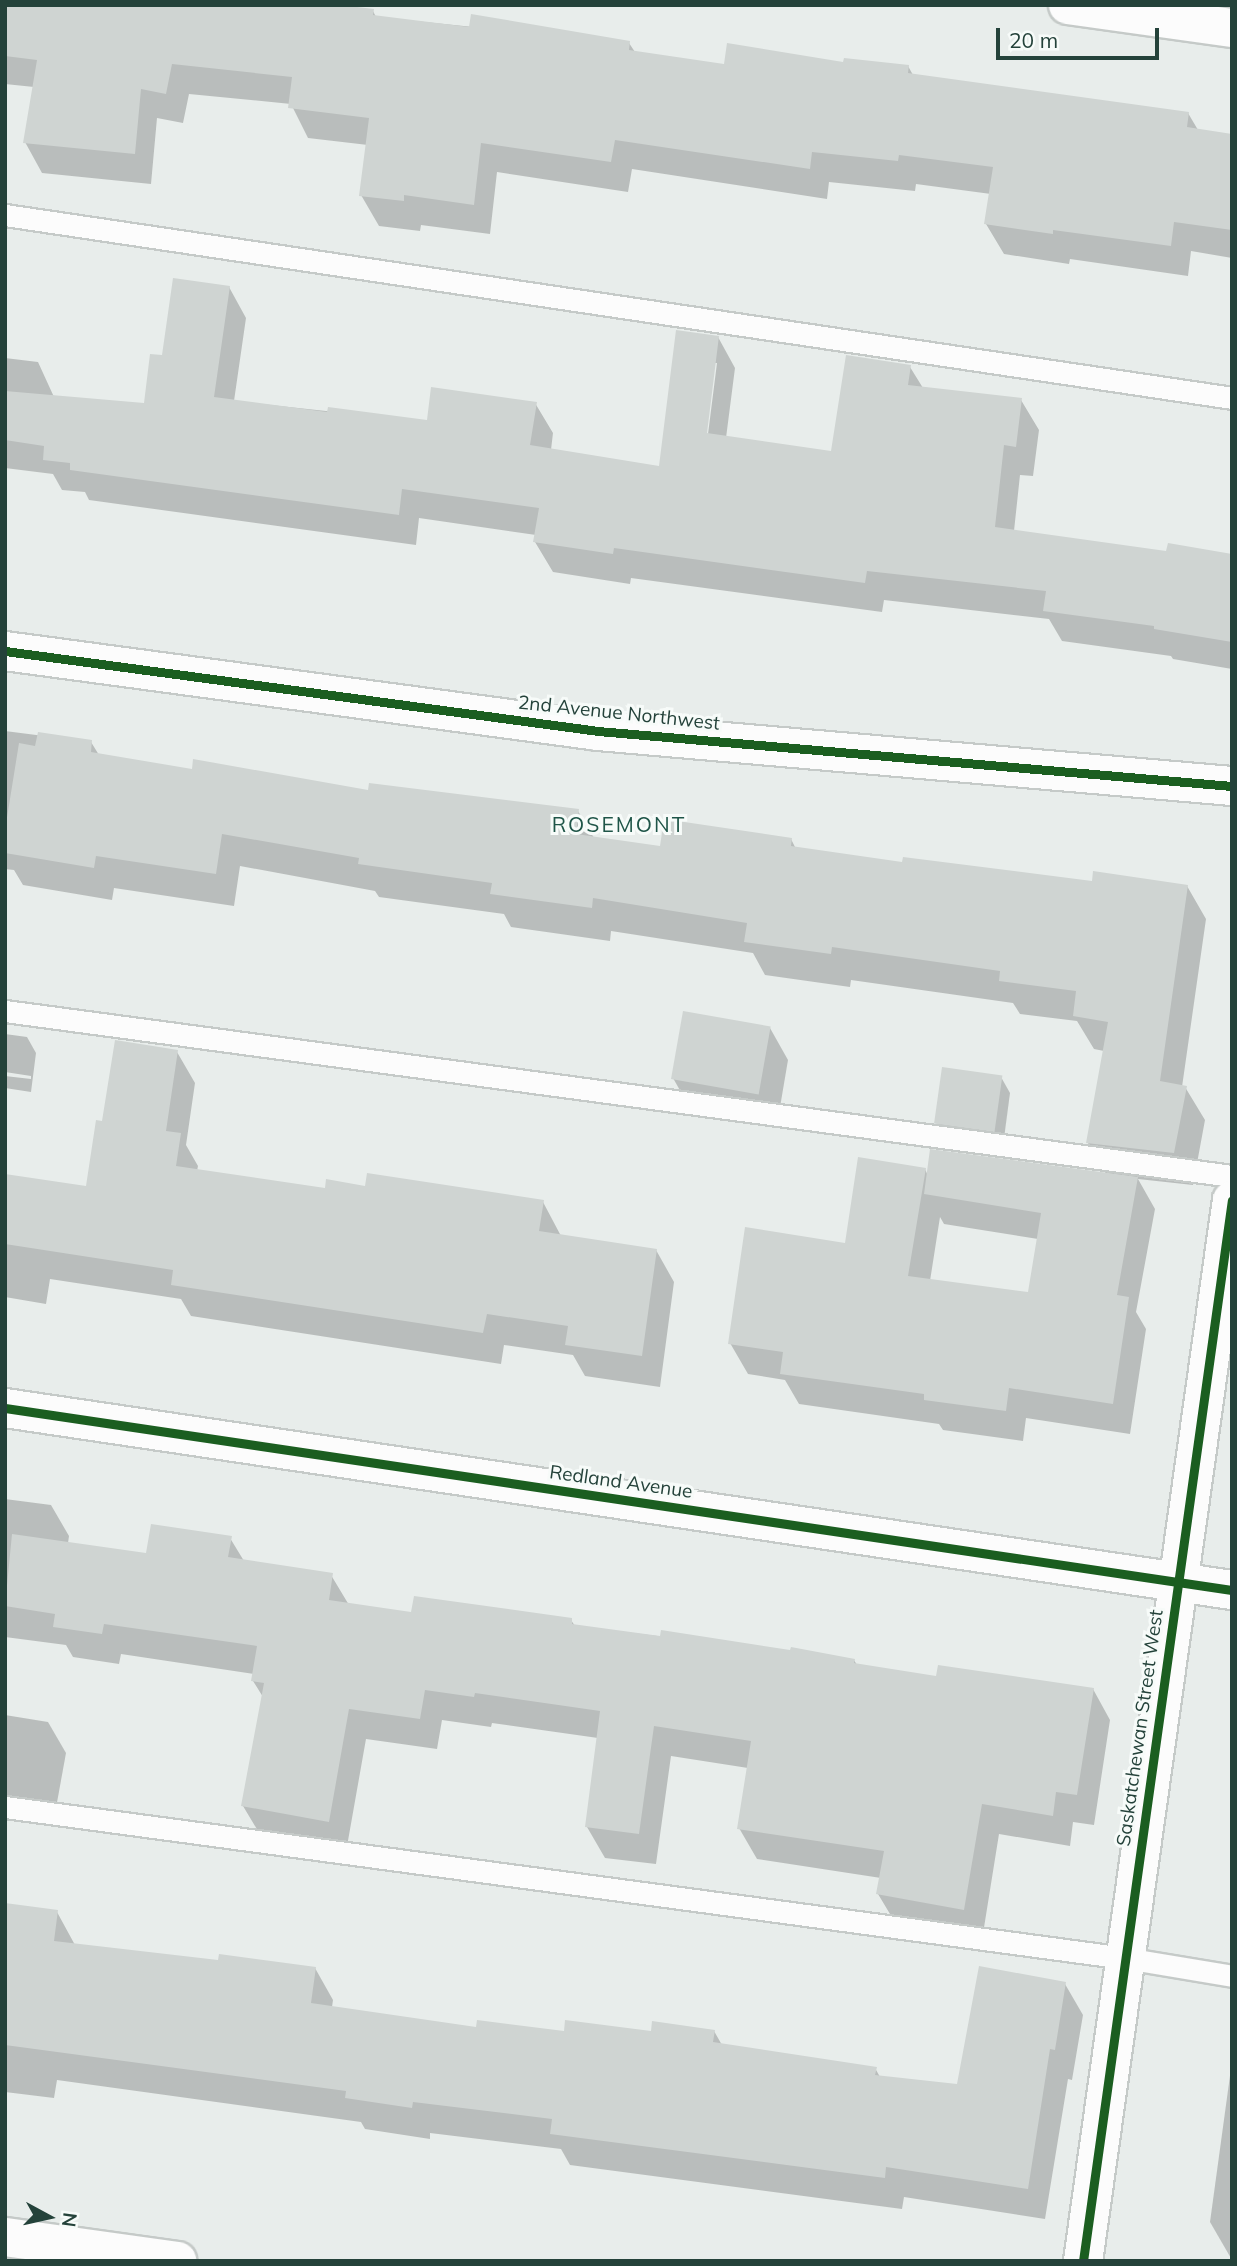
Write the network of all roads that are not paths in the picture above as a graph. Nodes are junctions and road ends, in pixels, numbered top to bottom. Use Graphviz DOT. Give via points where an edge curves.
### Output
graph roads {
  1 [pos="1068,5"];
  2 [pos="1232,28"];
  3 [pos="5,215"];
  4 [pos="1232,398"];
  5 [pos="5,651"];
  6 [pos="1232,786"];
  7 [pos="5,1011"];
  8 [pos="1232,1176"];
  9 [pos="1232,1200"];
  10 [pos="5,1408"];
  11 [pos="1178,1582"];
  12 [pos="1232,1590"];
  13 [pos="5,1807"];
  14 [pos="1125,1958"];
  15 [pos="1232,1976"];
  16 [pos="5,2236"];
  17 [pos="177,2261"];
  18 [pos="1083,2261"];
  1 -- 2 [label="street"];
  3 -- 4 [label="lane"];
  5 -- 6 [label="street, 2nd Avenue Northwest" via="598,731"];
  7 -- 8 [label="lane"];
  9 -- 11 [label="street, Saskatchewan Street West"];
  10 -- 11 [label="street, Redland Avenue"];
  11 -- 12 [label="street, Redland Avenue"];
  11 -- 14 [label="street, Saskatchewan Street West"];
  13 -- 14 [label="lane"];
  14 -- 15 [label="lane"];
  14 -- 18 [label="street, Saskatchewan Street West"];
  16 -- 17 [label="street"];
}
